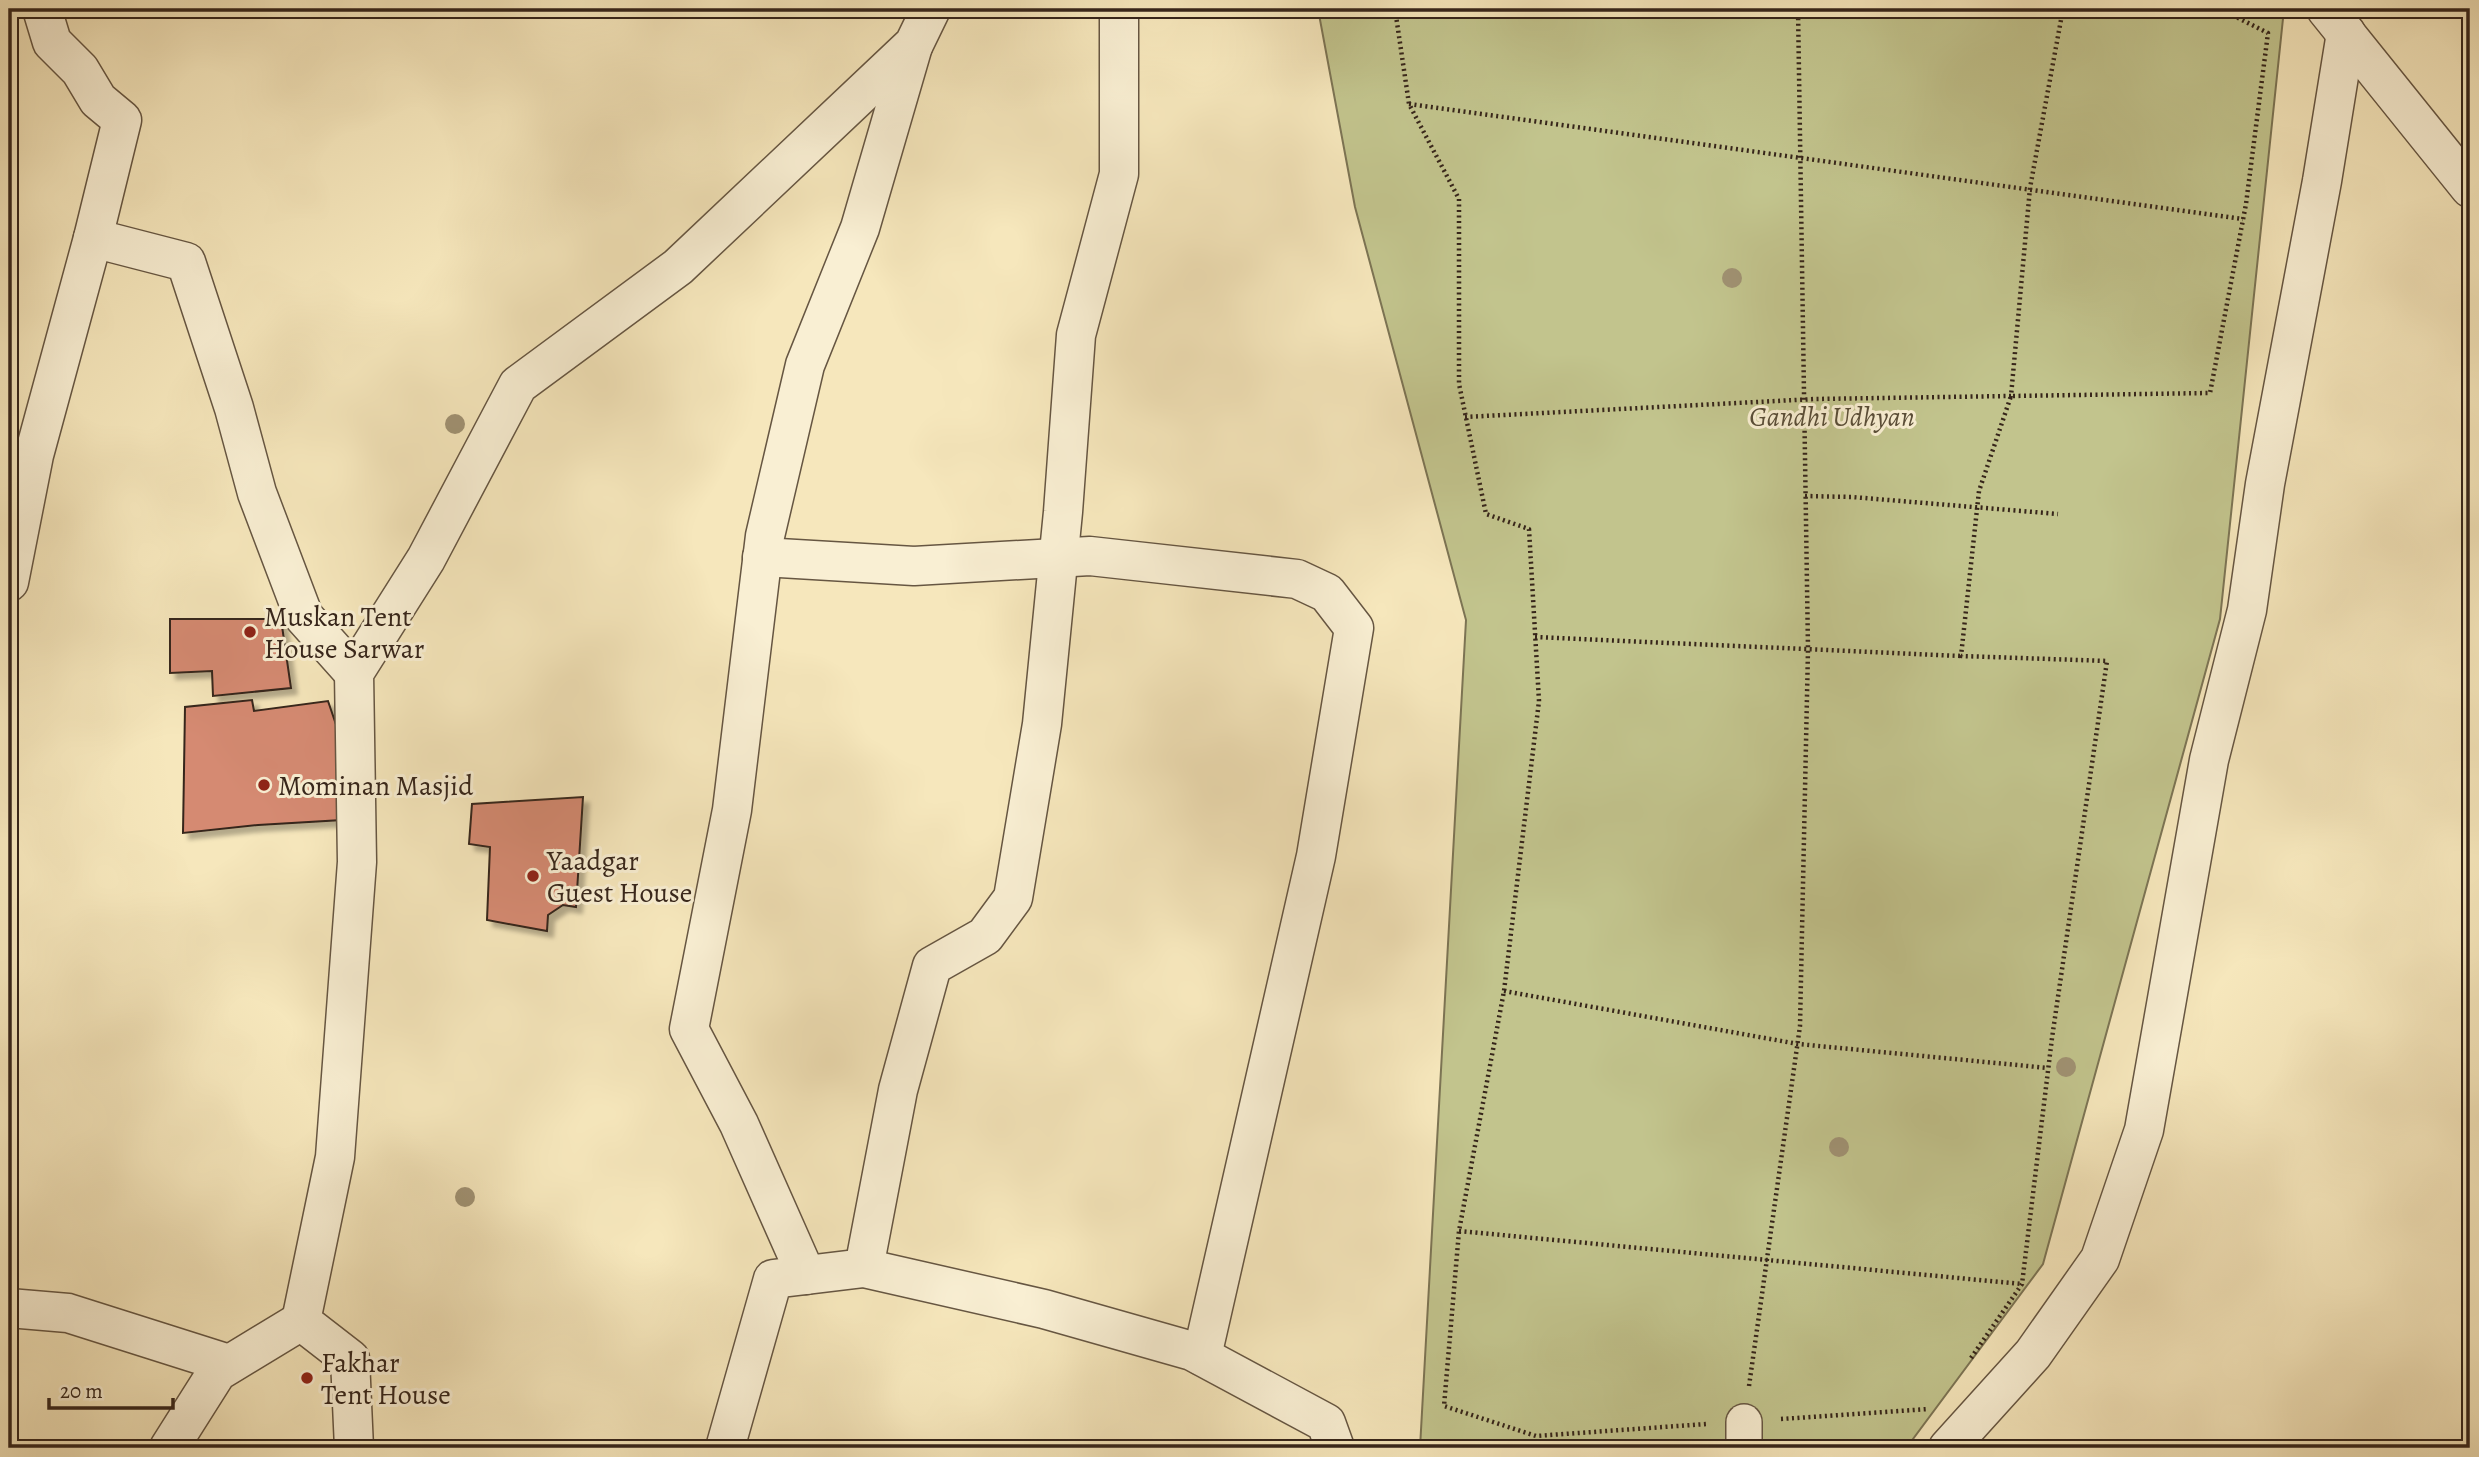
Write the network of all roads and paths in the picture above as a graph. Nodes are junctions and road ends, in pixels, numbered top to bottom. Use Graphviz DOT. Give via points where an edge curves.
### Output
graph roads {
  1 [pos="42,9"];
  2 [pos="931,9"];
  3 [pos="1119,9"];
  4 [pos="1395,9"];
  5 [pos="1798,9"];
  6 [pos="2063,9"];
  7 [pos="2220,9"];
  8 [pos="2336,21"];
  9 [pos="914,44"];
  10 [pos="1409,104"];
  11 [pos="2031,188"];
  12 [pos="2470,188"];
  13 [pos="2243,219"];
  14 [pos="93,238"];
  15 [pos="2011,396"];
  16 [pos="1465,417"];
  17 [pos="1805,496"];
  18 [pos="17,498"];
  19 [pos="1977,507"];
  20 [pos="2058,514"];
  21 [pos="762,557"];
  22 [pos="1059,558"];
  23 [pos="9,582"];
  24 [pos="1535,637"];
  25 [pos="1961,656"];
  26 [pos="354,673"];
  27 [pos="1504,991"];
  28 [pos="1798,1044"];
  29 [pos="2048,1068"];
  30 [pos="1459,1231"];
  31 [pos="864,1268"];
  32 [pos="806,1275"];
  33 [pos="2022,1284"];
  34 [pos="9,1308"];
  35 [pos="301,1321"];
  36 [pos="1202,1356"];
  37 [pos="1968,1363"];
  38 [pos="229,1364"];
  39 [pos="1937,1409"];
  40 [pos="1744,1435"];
  41 [pos="169,1448"];
  42 [pos="354,1448"];
  43 [pos="725,1448"];
  44 [pos="1335,1448"];
  45 [pos="1948,1448"];
  1 -- 14 [label="street" via="52,42 80,70 98,100 122,120"];
  2 -- 9 [label="street"];
  3 -- 22 [label="street" via="1119,174 1076,335"];
  4 -- 10 [label="path"];
  5 -- 17 [label="path"];
  6 -- 11 [label="path"];
  7 -- 13 [label="path" via="2268,33"];
  8 -- 12 [label="street"];
  8 -- 45 [label="street" via="2322,181 2265,484 2248,610 2209,760 2144,1130 2100,1259 2033,1354"];
  9 -- 21 [label="street" via="860,228 805,365"];
  9 -- 26 [label="street" via="678,267 518,384 426,559"];
  10 -- 11 [label="path"];
  10 -- 16 [label="path" via="1459,199 1459,384"];
  11 -- 13 [label="path"];
  11 -- 15 [label="path"];
  13 -- 15 [label="path" via="2210,393"];
  14 -- 18 [label="street" via="34,455"];
  14 -- 26 [label="street" via="186,262 257,493 304,617"];
  15 -- 16 [label="path" via="1815,399"];
  15 -- 19 [label="path"];
  16 -- 24 [label="path" via="1486,514 1529,529"];
  17 -- 19 [label="path"];
  17 -- 28 [label="path" via="1808,649"];
  18 -- 23 [label="street"];
  19 -- 20 [label="path"];
  19 -- 25 [label="path"];
  21 -- 22 [label="street" via="914,566"];
  21 -- 32 [label="street" via="732,810 689,1029 739,1125"];
  22 -- 31 [label="street" via="1042,724 1013,898 985,936 932,966 898,1090"];
  22 -- 36 [label="street" via="1090,556 1297,579 1327,593 1354,628 1316,856"];
  24 -- 25 [label="path"];
  24 -- 27 [label="path" via="1539,701"];
  25 -- 29 [label="path" via="2107,661"];
  26 -- 35 [label="street" via="358,862 335,1157"];
  27 -- 28 [label="path"];
  27 -- 30 [label="path"];
  28 -- 29 [label="path"];
  28 -- 40 [label="path"];
  29 -- 33 [label="path"];
  30 -- 33 [label="path"];
  30 -- 40 [label="path" via="1444,1406 1536,1436"];
  31 -- 32 [label="street"];
  31 -- 36 [label="street" via="1044,1309"];
  32 -- 43 [label="street" via="773,1279"];
  33 -- 37 [label="path"];
  34 -- 38 [label="street" via="68,1313"];
  35 -- 38 [label="street"];
  35 -- 42 [label="street" via="350,1359"];
  36 -- 44 [label="street" via="1326,1423"];
  38 -- 41 [label="street" via="217,1372"];
  39 -- 40 [label="path"];
}
